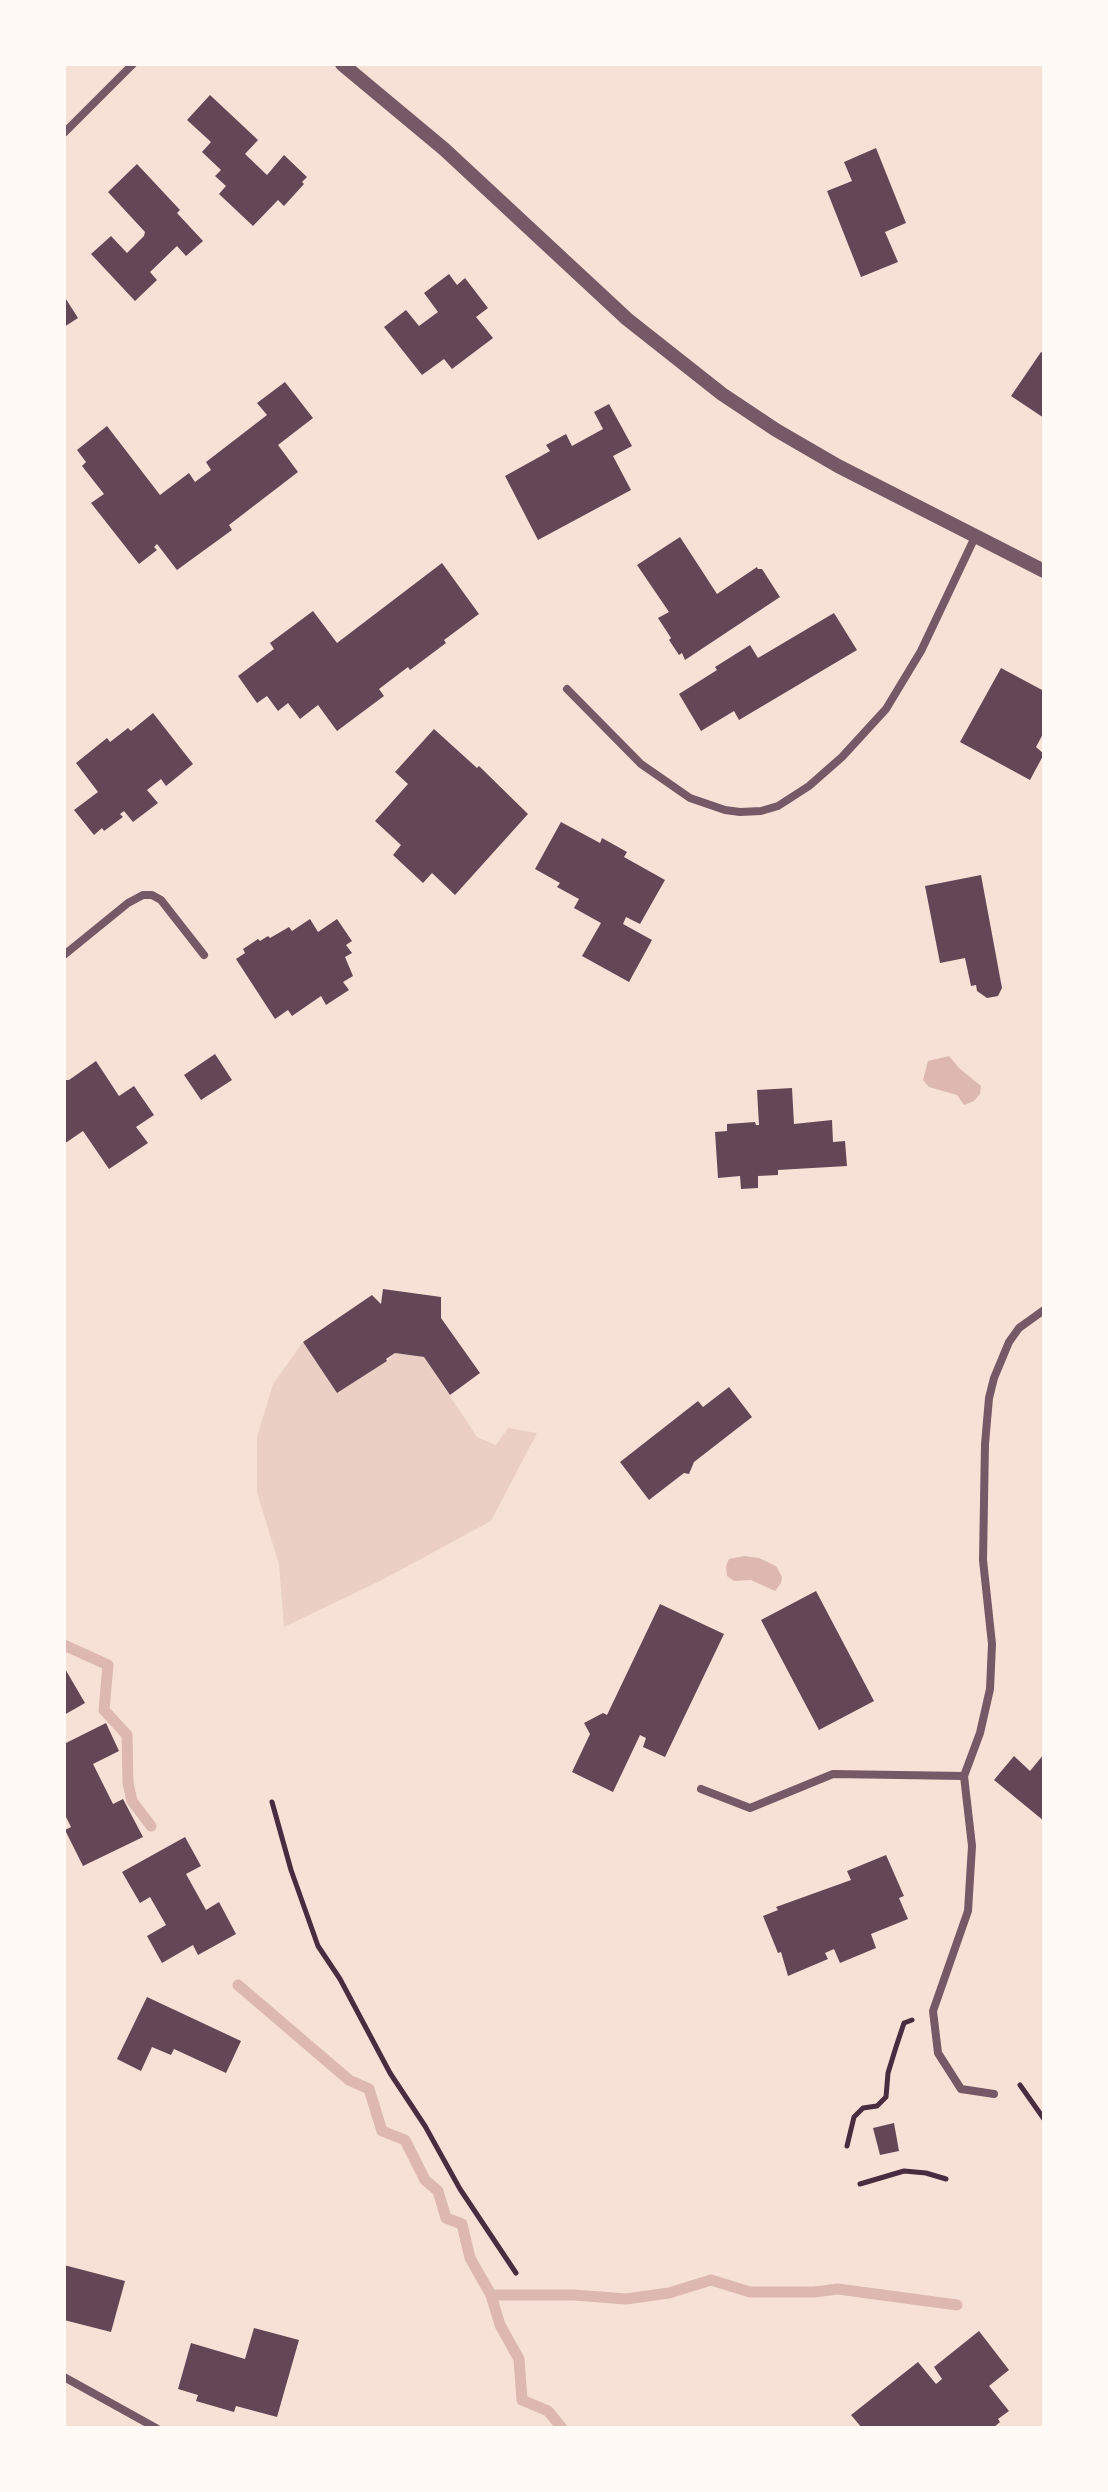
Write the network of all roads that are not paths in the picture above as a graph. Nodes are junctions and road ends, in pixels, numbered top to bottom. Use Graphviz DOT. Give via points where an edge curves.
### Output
graph roads {
  1 [pos="133,64"];
  2 [pos="342,64"];
  3 [pos="64,133"];
  4 [pos="975,537"];
  5 [pos="1044,571"];
  6 [pos="567,689"];
  7 [pos="64,955"];
  8 [pos="204,955"];
  9 [pos="1044,1310"];
  10 [pos="964,1776"];
  11 [pos="701,1789"];
  12 [pos="994,2094"];
  13 [pos="64,2377"];
  14 [pos="156,2428"];
  1 -- 3 [label="street"];
  2 -- 4 [label="street" via="444,149 627,319 709,385 804,447"];
  4 -- 5 [label="street"];
  4 -- 6 [label="street" via="921,651 886,709 842,757 778,806 740,812 690,798 641,764"];
  7 -- 8 [label="street" via="128,903 152,895"];
  9 -- 10 [label="street" via="1009,1342 989,1398 983,1550 992,1644 990,1689"];
  10 -- 11 [label="street" via="833,1774 750,1808"];
  10 -- 12 [label="street" via="972,1846 968,1911 933,2011 938,2053 961,2089"];
  13 -- 14 [label="street"];
}
